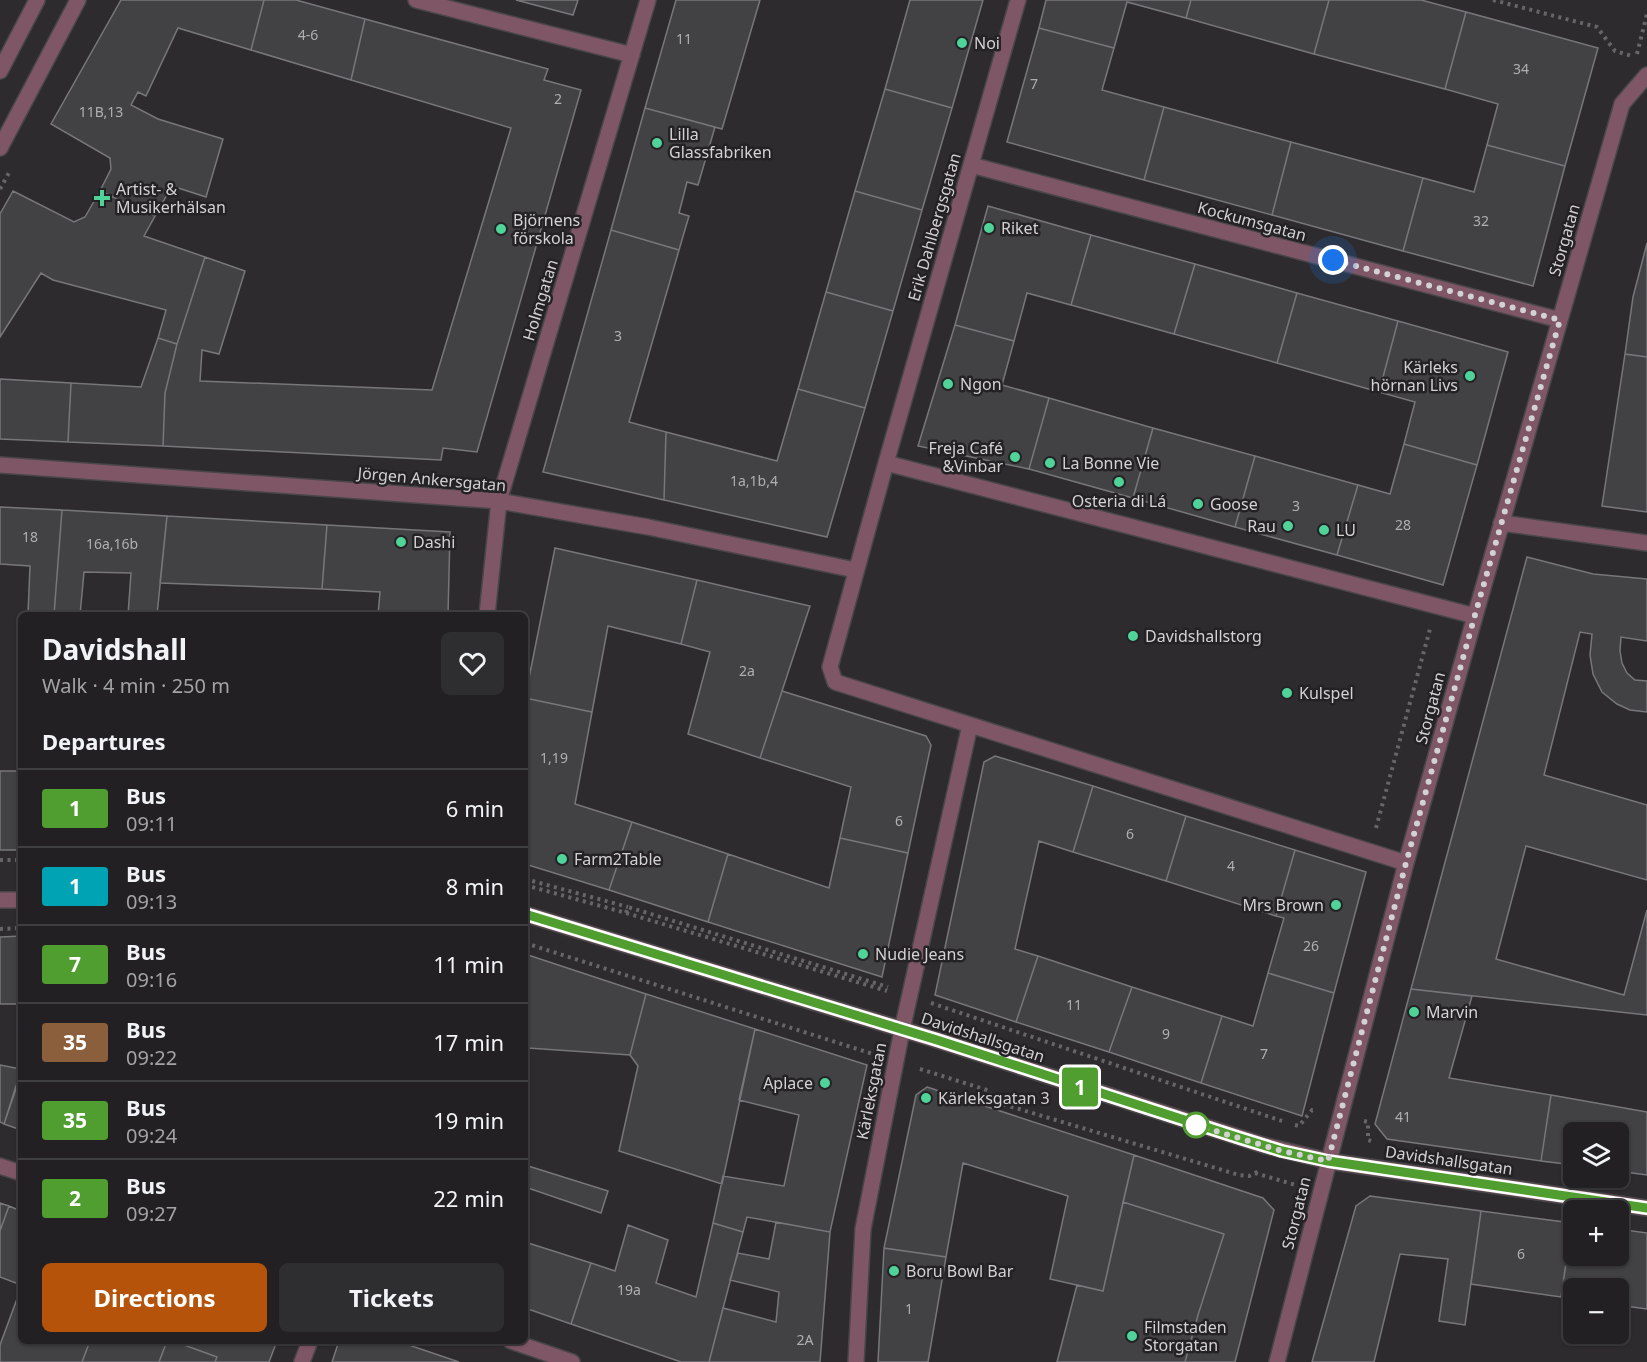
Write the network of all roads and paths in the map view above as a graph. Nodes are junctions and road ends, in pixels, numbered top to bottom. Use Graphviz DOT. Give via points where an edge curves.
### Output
graph roads {
  1 [pos="37,0"];
  2 [pos="78,0"];
  3 [pos="416,0"];
  4 [pos="648,0"];
  5 [pos="1018,0"];
  6 [pos="1493,0"];
  7 [pos="632,55"];
  8 [pos="1636,57"];
  9 [pos="0,71"];
  10 [pos="1647,75"];
  11 [pos="0,148"];
  12 [pos="971,165"];
  13 [pos="1560,320"];
  14 [pos="886,463"];
  15 [pos="0,465"];
  16 [pos="499,501"];
  17 [pos="1501,523"];
  18 [pos="1647,543"];
  19 [pos="855,570"];
  20 [pos="1436,606"];
  21 [pos="487,612"];
  22 [pos="1475,615"];
  23 [pos="970,725"];
  24 [pos="1370,851"];
  25 [pos="0,860"];
  26 [pos="18,860"];
  27 [pos="1406,863"];
  28 [pos="528,880"];
  29 [pos="528,886"];
  30 [pos="0,900"];
  31 [pos="18,900"];
  32 [pos="628,907"];
  33 [pos="626,913"];
  34 [pos="528,915"];
  35 [pos="18,928"];
  36 [pos="0,929"];
  37 [pos="528,944"];
  38 [pos="909,995"];
  39 [pos="902,1030"];
  40 [pos="895,1062"];
  41 [pos="1341,1113"];
  42 [pos="1379,1142"];
  43 [pos="1282,1151"];
  44 [pos="1328,1161"];
  45 [pos="0,1166"];
  46 [pos="18,1172"];
  47 [pos="1647,1208"];
  48 [pos="309,1344"];
  49 [pos="520,1344"];
  50 [pos="302,1362"];
  51 [pos="572,1362"];
  52 [pos="856,1362"];
  53 [pos="1277,1362"];
  1 -- 9 [label="street"];
  2 -- 11 [label="street"];
  3 -- 7 [label="street"];
  4 -- 7 [label="street, Holmgatan"];
  5 -- 12 [label="street, Erik Dahlbergsgatan"];
  6 -- 8 [label="path" via="1598,27 1615,51"];
  7 -- 16 [label="street, Holmgatan"];
  10 -- 13 [label="street, Storgatan" via="1622,104"];
  12 -- 13 [label="street, Kockumsgatan"];
  12 -- 14 [label="street, Erik Dahlbergsgatan"];
  13 -- 17 [label="street, Storgatan"];
  14 -- 19 [label="street"];
  14 -- 20 [label="street"];
  15 -- 16 [label="street, Jörgen Ankersgatan"];
  16 -- 19 [label="street, Jörgen Ankersgatan"];
  16 -- 21 [label="street, Holmgatan"];
  17 -- 18 [label="street"];
  17 -- 22 [label="street, Storgatan"];
  19 -- 23 [label="street" via="830,667 835,682"];
  20 -- 22 [label="street"];
  20 -- 24 [label="path"];
  22 -- 27 [label="street, Storgatan"];
  23 -- 24 [label="street"];
  23 -- 38 [label="street, Kärleksgatan"];
  24 -- 27 [label="street"];
  25 -- 26 [label="path"];
  27 -- 41 [label="street, Storgatan"];
  28 -- 32 [label="path"];
  29 -- 33 [label="path"];
  30 -- 31 [label="street"];
  32 -- 33 [label="path"];
  32 -- 38 [label="path"];
  33 -- 38 [label="path"];
  34 -- 39 [label="street, Davidshallsgatan"];
  35 -- 36 [label="path"];
  37 -- 40 [label="path"];
  38 -- 39 [label="street, Kärleksgatan"];
  38 -- 41 [label="path" via="1273,1119 1299,1126 1312,1110"];
  39 -- 40 [label="street, Kärleksgatan"];
  39 -- 43 [label="street, Davidshallsgatan"];
  40 -- 43 [label="path" via="990,1091 989,1100 1239,1175 1249,1176 1262,1169"];
  40 -- 52 [label="street, Kärleksgatan" via="863,1229"];
  41 -- 42 [label="path" via="1368,1122 1368,1140"];
  41 -- 44 [label="street, Storgatan"];
  43 -- 44 [label="street, Davidshallsgatan"];
  44 -- 47 [label="street, Davidshallsgatan"];
  44 -- 53 [label="street, Storgatan"];
  45 -- 46 [label="street"];
  48 -- 50 [label="street"];
  49 -- 51 [label="street"];
}
